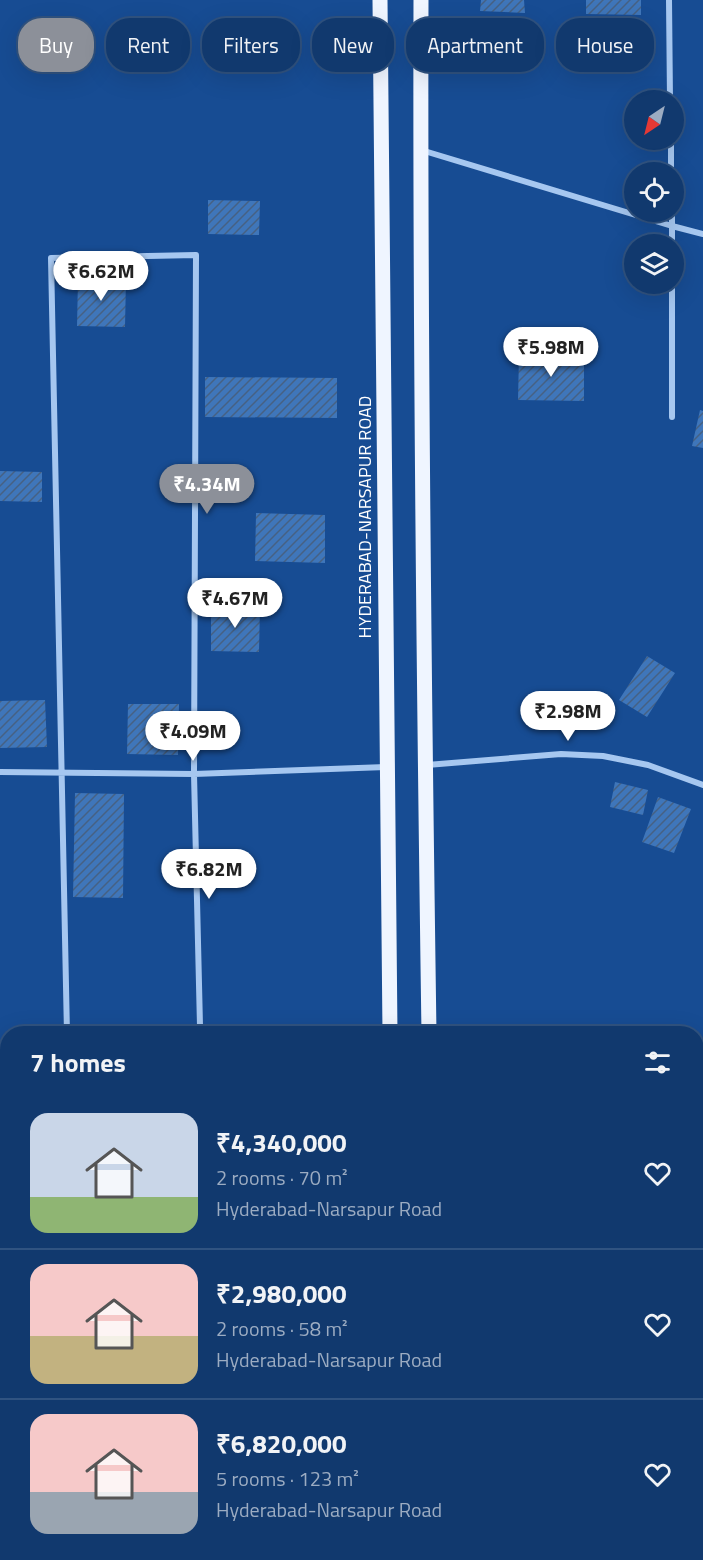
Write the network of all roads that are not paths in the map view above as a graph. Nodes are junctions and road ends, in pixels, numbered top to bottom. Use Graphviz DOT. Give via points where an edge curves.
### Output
graph roads {
  1 [pos="380,0"];
  2 [pos="421,0"];
  3 [pos="669,0"];
  4 [pos="670,90"];
  5 [pos="420,150"];
  6 [pos="672,222"];
  7 [pos="672,226"];
  8 [pos="672,234"];
  9 [pos="703,234"];
  10 [pos="672,294"];
  11 [pos="672,417"];
  12 [pos="425,765"];
  13 [pos="386,767"];
  14 [pos="0,772"];
  15 [pos="62,773"];
  16 [pos="194,774"];
  17 [pos="703,785"];
  18 [pos="68,1026"];
  19 [pos="200,1026"];
  20 [pos="390,1026"];
  21 [pos="429,1026"];
  1 -- 13 [label="main road, HYDERABAD-NARSAPUR ROAD"];
  2 -- 5 [label="main road"];
  3 -- 4 [label="street"];
  5 -- 7 [label="street"];
  5 -- 12 [label="main road"];
  6 -- 7 [label="street"];
  7 -- 8 [label="street"];
  7 -- 9 [label="street"];
  10 -- 11 [label="street"];
  12 -- 17 [label="street" via="561,754 603,756 648,765"];
  12 -- 21 [label="main road"];
  13 -- 16 [label="street"];
  13 -- 20 [label="main road, HYDERABAD-NARSAPUR ROAD"];
  14 -- 15 [label="street"];
  15 -- 16 [label="street"];
  15 -- 16 [label="street" via="51,258 196,255"];
  15 -- 18 [label="street"];
  16 -- 19 [label="street"];
}
